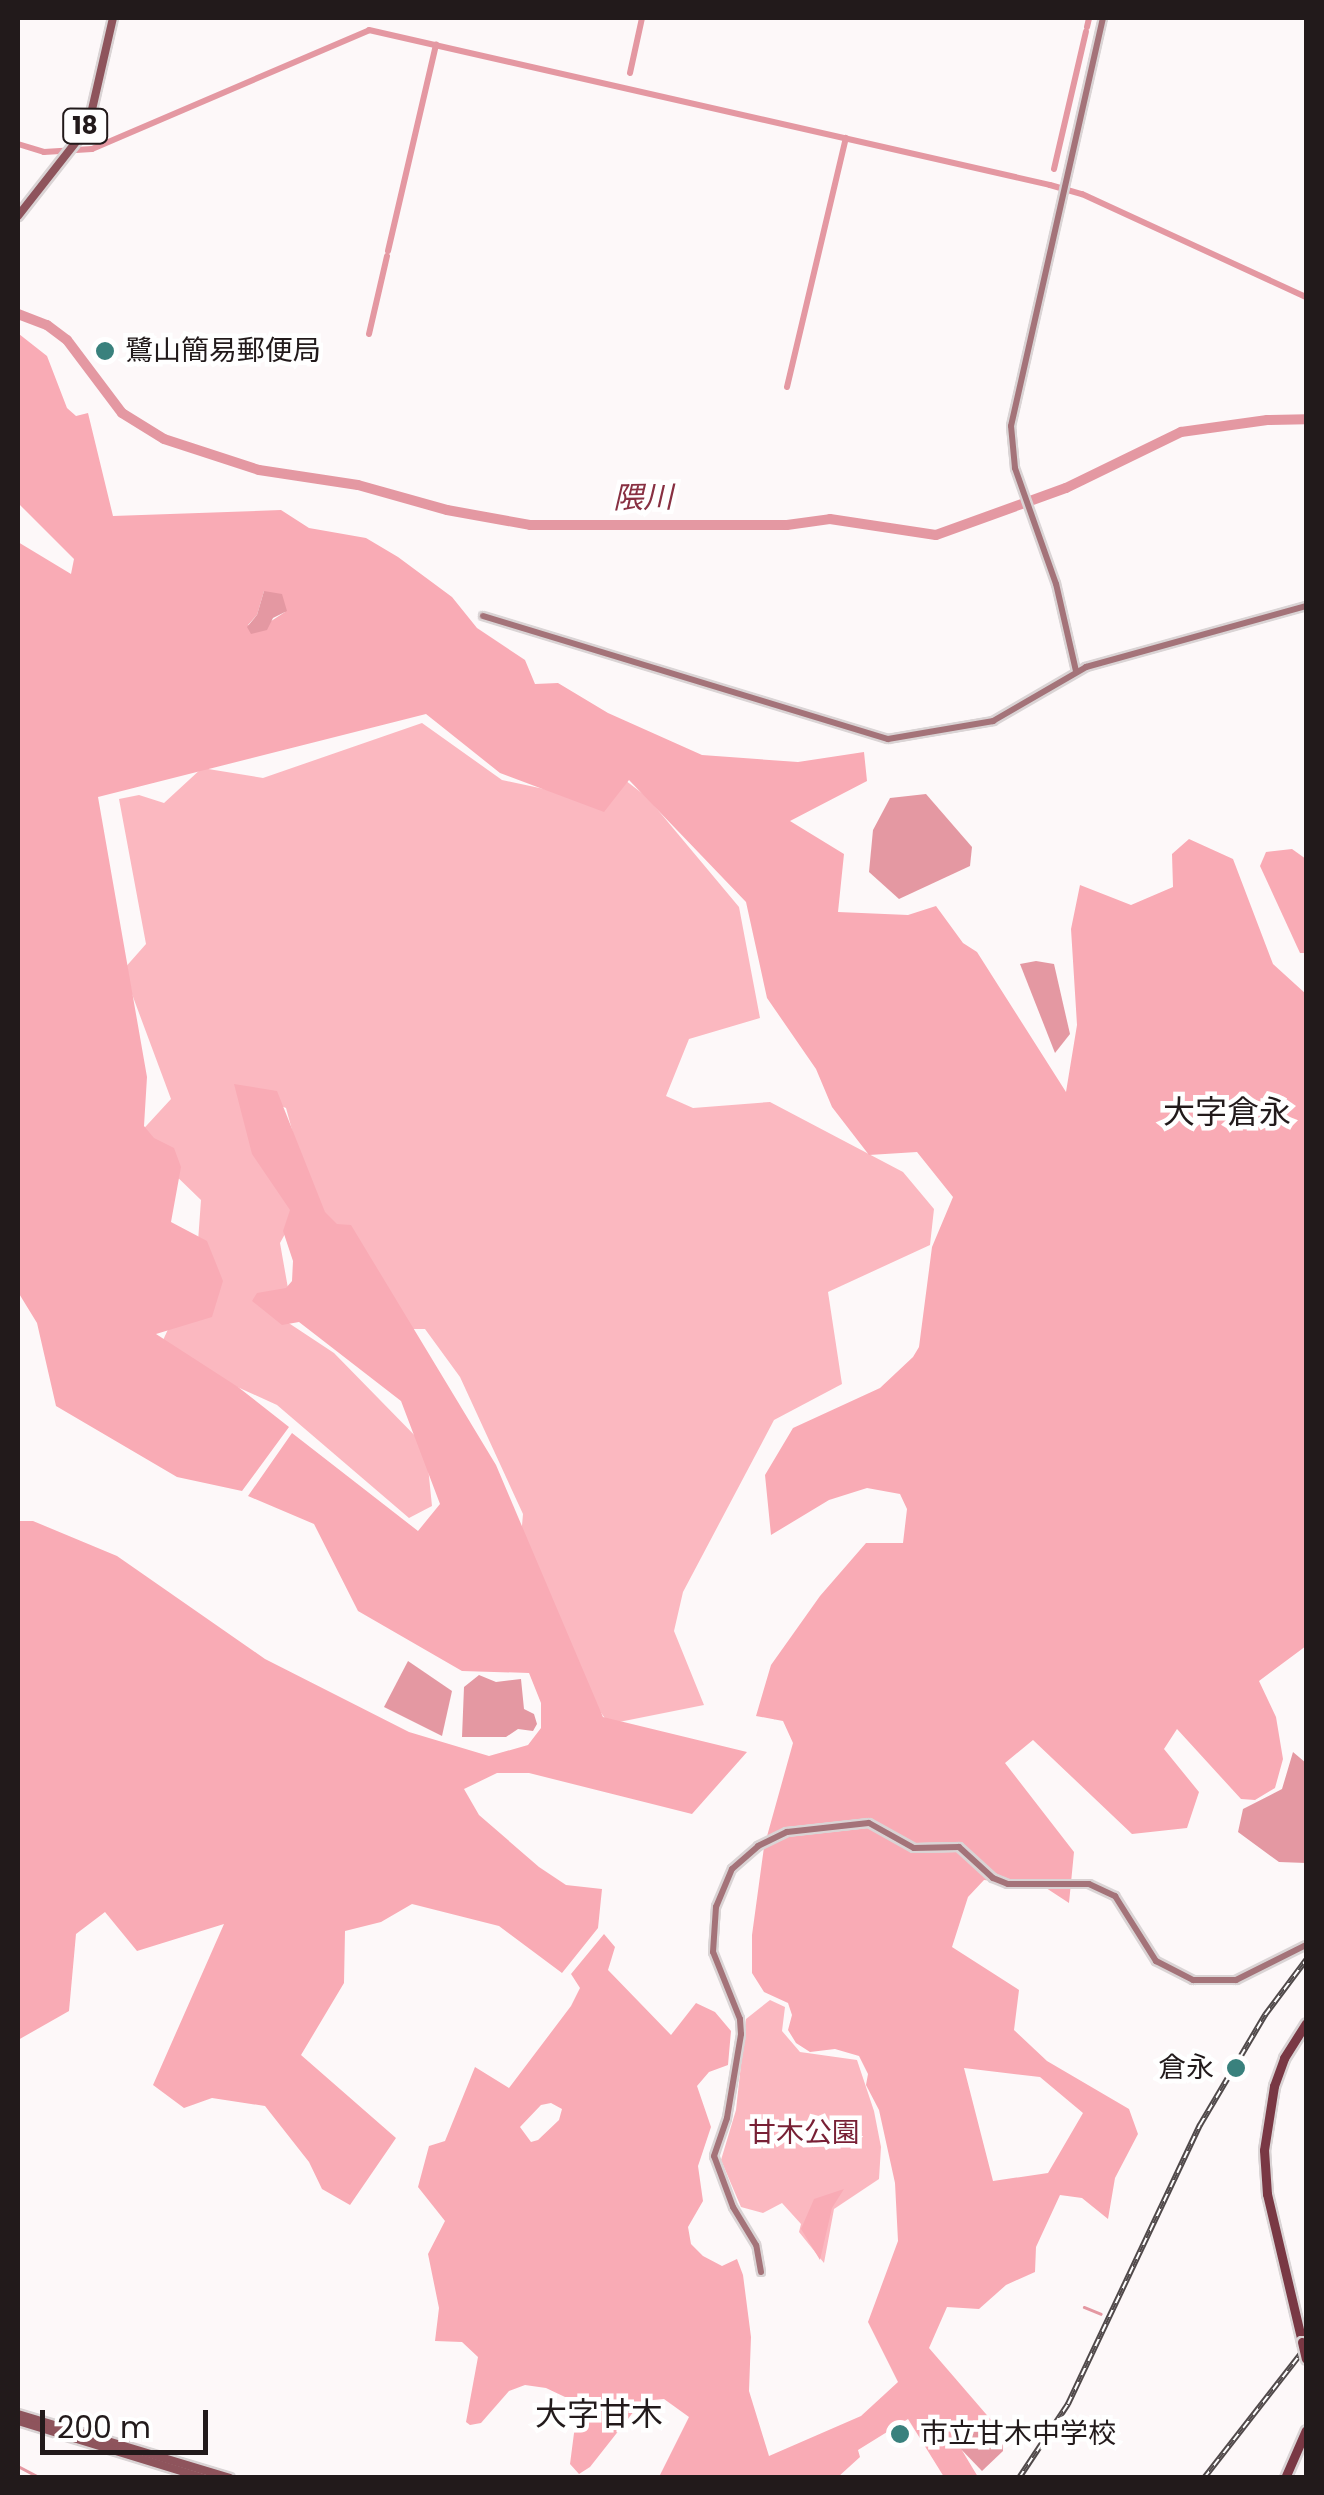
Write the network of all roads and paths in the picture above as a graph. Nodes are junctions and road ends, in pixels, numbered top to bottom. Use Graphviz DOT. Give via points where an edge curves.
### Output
graph roads {
  1 [pos="113,18"];
  2 [pos="1103,18"];
  3 [pos="18,216"];
  4 [pos="1306,606"];
  5 [pos="483,616"];
  6 [pos="1076,671"];
  7 [pos="1306,1946"];
  8 [pos="1306,2023"];
  9 [pos="761,2272"];
  10 [pos="1306,2361"];
  11 [pos="18,2418"];
  12 [pos="1306,2430"];
  13 [pos="203,2478"];
  14 [pos="230,2478"];
  15 [pos="1285,2478"];
  1 -- 3 [label="main road, 18" via="80,137"];
  2 -- 6 [label="street" via="1014,400 1012,444"];
  4 -- 6 [label="street"];
  5 -- 6 [label="street" via="888,740 1003,717"];
  7 -- 9 [label="street" via="1248,1977 1193,1980 1156,1962 1115,1896 1089,1884 1008,1884 959,1847 914,1848 869,1823 787,1832 758,1846 732,1870 716,1907 714,1952 741,2034 714,2156 728,2198 756,2245"];
  8 -- 10 [label="highway, bridge" via="1274,2086 1264,2150 1267,2194"];
  11 -- 13 [label="main road"];
  11 -- 14 [label="main road"];
  12 -- 15 [label="highway"];
}
